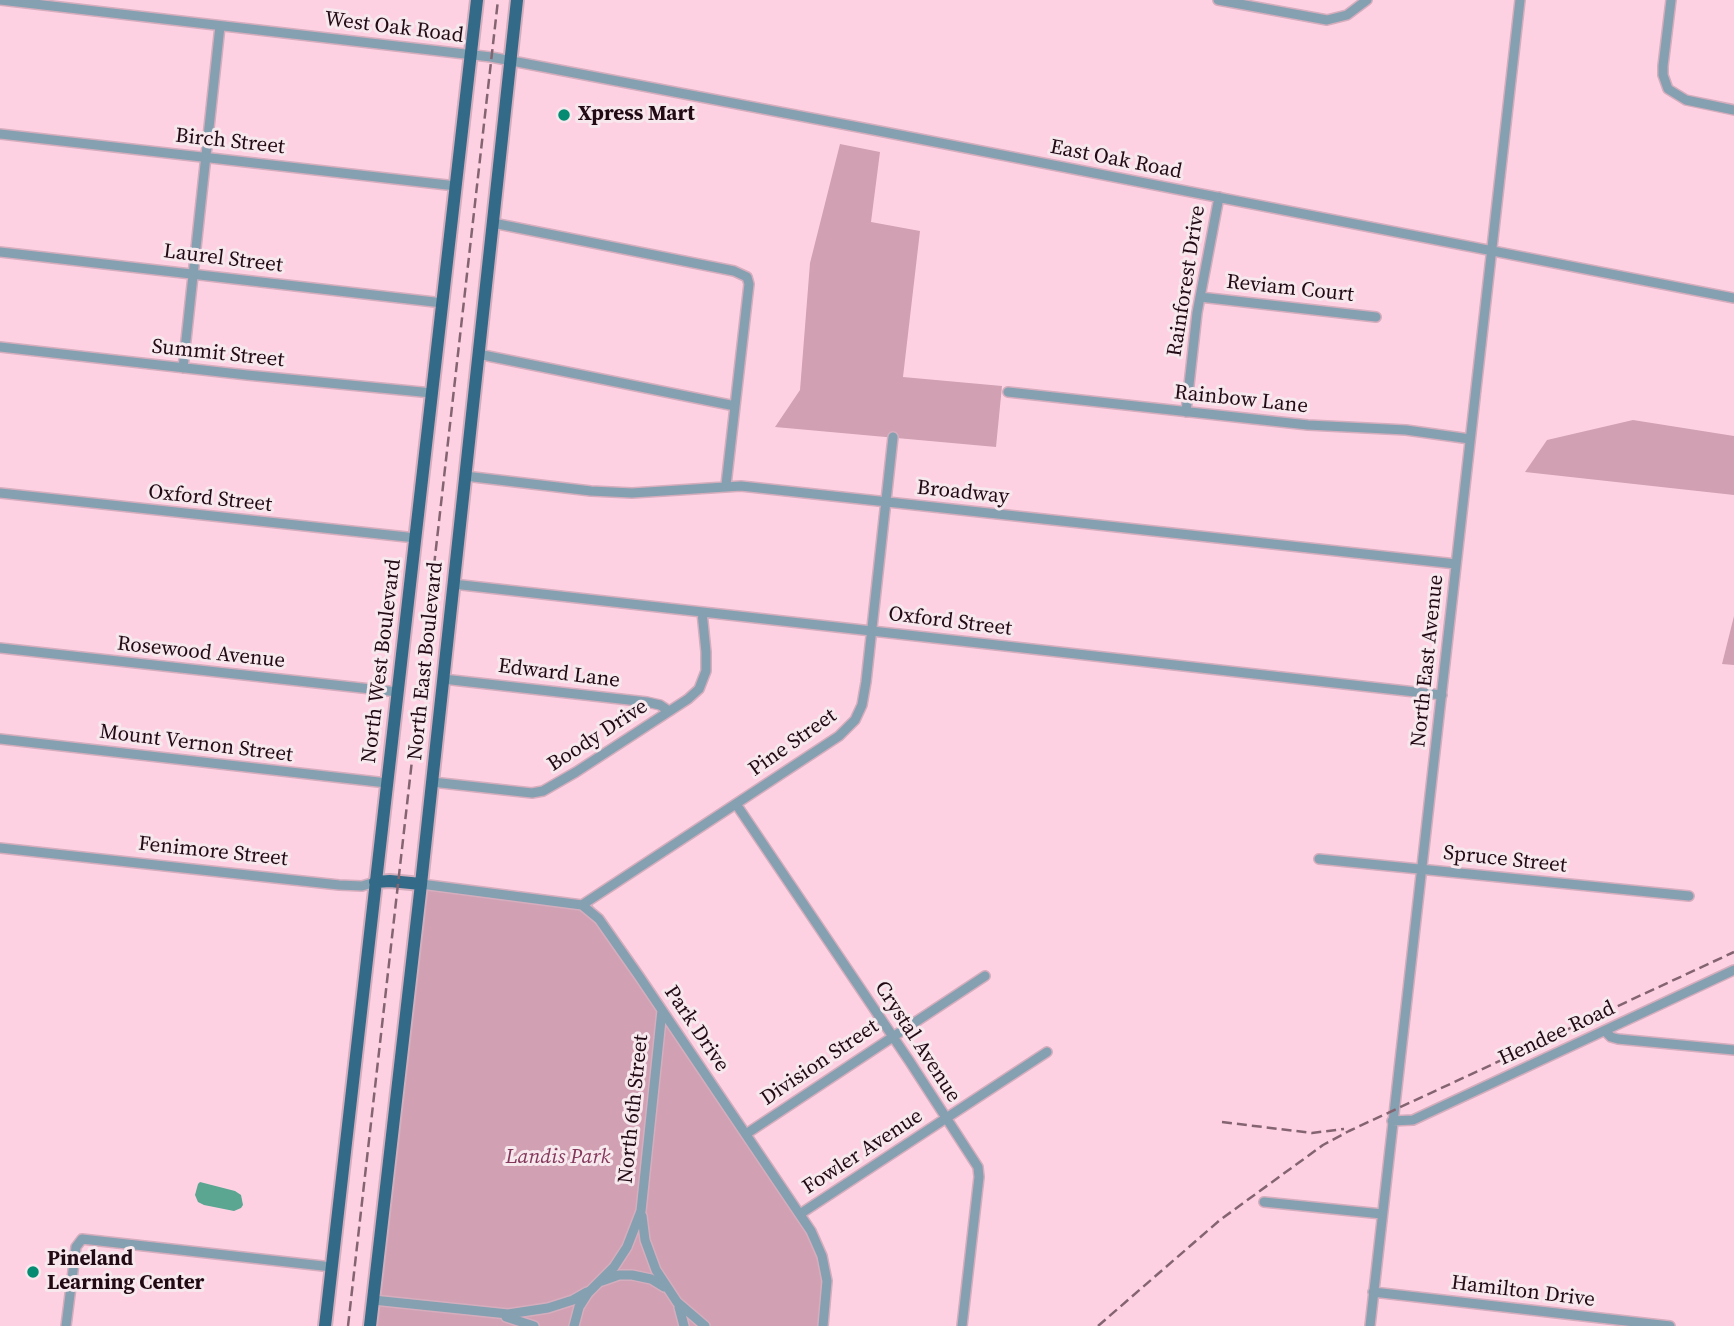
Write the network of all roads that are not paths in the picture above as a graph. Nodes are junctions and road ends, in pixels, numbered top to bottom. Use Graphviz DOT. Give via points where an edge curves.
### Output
graph roads {
  1 [pos="0,0"];
  2 [pos="477,0"];
  3 [pos="517,0"];
  4 [pos="1218,0"];
  5 [pos="1367,0"];
  6 [pos="1520,0"];
  7 [pos="1671,0"];
  8 [pos="1231,1"];
  9 [pos="220,26"];
  10 [pos="471,55"];
  11 [pos="491,57"];
  12 [pos="510,61"];
  13 [pos="1734,110"];
  14 [pos="0,134"];
  15 [pos="206,157"];
  16 [pos="456,186"];
  17 [pos="1219,197"];
  18 [pos="493,223"];
  19 [pos="1491,251"];
  20 [pos="0,252"];
  21 [pos="193,273"];
  22 [pos="1200,297"];
  23 [pos="1734,298"];
  24 [pos="443,303"];
  25 [pos="1376,317"];
  26 [pos="0,347"];
  27 [pos="478,354"];
  28 [pos="183,368"];
  29 [pos="1008,392"];
  30 [pos="432,393"];
  31 [pos="736,406"];
  32 [pos="1186,412"];
  33 [pos="893,437"];
  34 [pos="1470,439"];
  35 [pos="465,476"];
  36 [pos="726,485"];
  37 [pos="0,493"];
  38 [pos="885,502"];
  39 [pos="416,538"];
  40 [pos="1457,564"];
  41 [pos="453,584"];
  42 [pos="702,612"];
  43 [pos="871,631"];
  44 [pos="0,648"];
  45 [pos="443,679"];
  46 [pos="398,692"];
  47 [pos="1442,695"];
  48 [pos="669,711"];
  49 [pos="0,739"];
  50 [pos="432,782"];
  51 [pos="387,783"];
  52 [pos="736,804"];
  53 [pos="0,848"];
  54 [pos="1319,859"];
  55 [pos="1422,869"];
  56 [pos="375,882"];
  57 [pos="421,884"];
  58 [pos="1689,897"];
  59 [pos="582,905"];
  60 [pos="1734,970"];
  61 [pos="985,975"];
  62 [pos="662,1010"];
  63 [pos="1605,1031"];
  64 [pos="892,1035"];
  65 [pos="1734,1050"];
  66 [pos="1047,1052"];
  67 [pos="946,1118"];
  68 [pos="1392,1121"];
  69 [pos="746,1134"];
  70 [pos="1264,1202"];
  71 [pos="641,1211"];
  72 [pos="800,1214"];
  73 [pos="1381,1214"];
  74 [pos="332,1267"];
  75 [pos="592,1288"];
  76 [pos="1373,1292"];
  77 [pos="373,1300"];
  78 [pos="676,1300"];
  79 [pos="495,1313"];
  80 [pos="66,1326"];
  81 [pos="325,1326"];
  82 [pos="370,1326"];
  83 [pos="534,1326"];
  84 [pos="574,1326"];
  85 [pos="684,1326"];
  86 [pos="705,1326"];
  87 [pos="823,1326"];
  88 [pos="962,1326"];
  89 [pos="1370,1326"];
  90 [pos="1670,1326"];
  1 -- 9 [label="street, West Oak Road"];
  2 -- 10 [label="main road, North West Boulevard"];
  3 -- 12 [label="main road, North East Boulevard"];
  4 -- 8 [label="street"];
  5 -- 8 [label="street" via="1347,15 1327,20"];
  6 -- 19 [label="street, North East Avenue"];
  7 -- 13 [label="street" via="1663,66 1668,89 1686,100"];
  9 -- 10 [label="street, West Oak Road"];
  9 -- 15 [label="street"];
  10 -- 11 [label="street, West Oak Road"];
  10 -- 16 [label="main road, North West Boulevard"];
  11 -- 12 [label="street, East Oak Road"];
  12 -- 17 [label="street, East Oak Road"];
  12 -- 18 [label="main road, North East Boulevard"];
  14 -- 15 [label="street, Birch Street"];
  15 -- 16 [label="street, Birch Street"];
  15 -- 21 [label="street"];
  16 -- 24 [label="main road, North West Boulevard"];
  17 -- 19 [label="street, East Oak Road"];
  17 -- 22 [label="street, Rainforest Drive"];
  18 -- 27 [label="main road, North East Boulevard"];
  18 -- 31 [label="street" via="742,273 749,285"];
  19 -- 23 [label="street, East Oak Road"];
  19 -- 34 [label="street, North East Avenue"];
  20 -- 21 [label="street, Laurel Street"];
  21 -- 24 [label="street, Laurel Street"];
  21 -- 28 [label="street"];
  22 -- 25 [label="street, Reviam Court"];
  22 -- 32 [label="street, Rainforest Drive"];
  24 -- 30 [label="main road, North West Boulevard"];
  26 -- 28 [label="street, Summit Street"];
  27 -- 31 [label="street"];
  27 -- 35 [label="main road, North East Boulevard"];
  28 -- 30 [label="street, Summit Street"];
  29 -- 32 [label="street, Rainbow Lane"];
  30 -- 39 [label="main road, North West Boulevard"];
  31 -- 36 [label="street"];
  32 -- 34 [label="street, Rainbow Lane"];
  33 -- 38 [label="street, Pine Street"];
  34 -- 40 [label="street, North East Avenue"];
  35 -- 36 [label="street, Broadway" via="632,493"];
  35 -- 41 [label="main road, North East Boulevard"];
  36 -- 38 [label="street, Broadway"];
  37 -- 39 [label="street, Oxford Street"];
  38 -- 40 [label="street, Broadway"];
  38 -- 43 [label="street, Pine Street"];
  39 -- 46 [label="main road, North West Boulevard"];
  40 -- 47 [label="street, North East Avenue"];
  41 -- 42 [label="street, Oxford Street"];
  41 -- 45 [label="main road, North East Boulevard"];
  42 -- 43 [label="street, Oxford Street"];
  42 -- 48 [label="street, Boody Drive" via="704,677 695,694"];
  43 -- 47 [label="street, Oxford Street"];
  43 -- 52 [label="street, Pine Street" via="864,698 850,726"];
  44 -- 46 [label="street, Rosewood Avenue"];
  45 -- 48 [label="street, Edward Lane" via="647,702"];
  45 -- 50 [label="main road, North East Boulevard"];
  46 -- 51 [label="main road, North West Boulevard"];
  47 -- 55 [label="street, North East Avenue"];
  48 -- 50 [label="street, Boody Drive" via="543,792"];
  49 -- 51 [label="street, Mount Vernon Street"];
  50 -- 57 [label="main road, North East Boulevard"];
  51 -- 56 [label="main road, North West Boulevard"];
  52 -- 59 [label="street, Pine Street"];
  52 -- 64 [label="street, Crystal Avenue"];
  53 -- 56 [label="street, Fenimore Street" via="340,885"];
  54 -- 55 [label="street, Spruce Street"];
  55 -- 58 [label="street, Spruce Street"];
  55 -- 68 [label="street, North East Avenue"];
  56 -- 57 [label="main road, Fenimore Street"];
  56 -- 74 [label="main road, North West Boulevard"];
  57 -- 59 [label="street"];
  57 -- 77 [label="main road, North East Boulevard"];
  59 -- 62 [label="street, Park Drive" via="610,932"];
  60 -- 63 [label="street, Hendee Road"];
  61 -- 64 [label="street, Division Street"];
  62 -- 69 [label="street, Park Drive"];
  62 -- 71 [label="street, North 6th Street"];
  63 -- 65 [label="street" via="1618,1040"];
  63 -- 68 [label="street, Hendee Road" via="1413,1120"];
  64 -- 67 [label="street, Crystal Avenue"];
  64 -- 69 [label="street, Division Street"];
  66 -- 67 [label="street, Fowler Avenue"];
  67 -- 72 [label="street, Fowler Avenue"];
  67 -- 88 [label="street, Crystal Avenue" via="978,1167 979,1177"];
  68 -- 73 [label="street, North East Avenue"];
  69 -- 72 [label="street, Park Drive"];
  70 -- 73 [label="street"];
  71 -- 75 [label="street, North 6th Street" via="621,1257"];
  71 -- 78 [label="street, North 6th Street" via="652,1261"];
  72 -- 87 [label="street, Park Drive" via="824,1264"];
  73 -- 76 [label="street, North East Avenue"];
  74 -- 80 [label="street" via="79,1240"];
  74 -- 81 [label="main road, North West Boulevard"];
  75 -- 78 [label="street" via="612,1277 637,1275 656,1282"];
  75 -- 79 [label="street" via="548,1308"];
  75 -- 84 [label="street, North 6th Street" via="579,1307"];
  76 -- 89 [label="street, North East Avenue"];
  76 -- 90 [label="street, Hamilton Drive"];
  77 -- 79 [label="street"];
  77 -- 82 [label="main road, North East Boulevard"];
  78 -- 85 [label="street, North 6th Street"];
  78 -- 86 [label="street"];
  79 -- 83 [label="street"];
}
